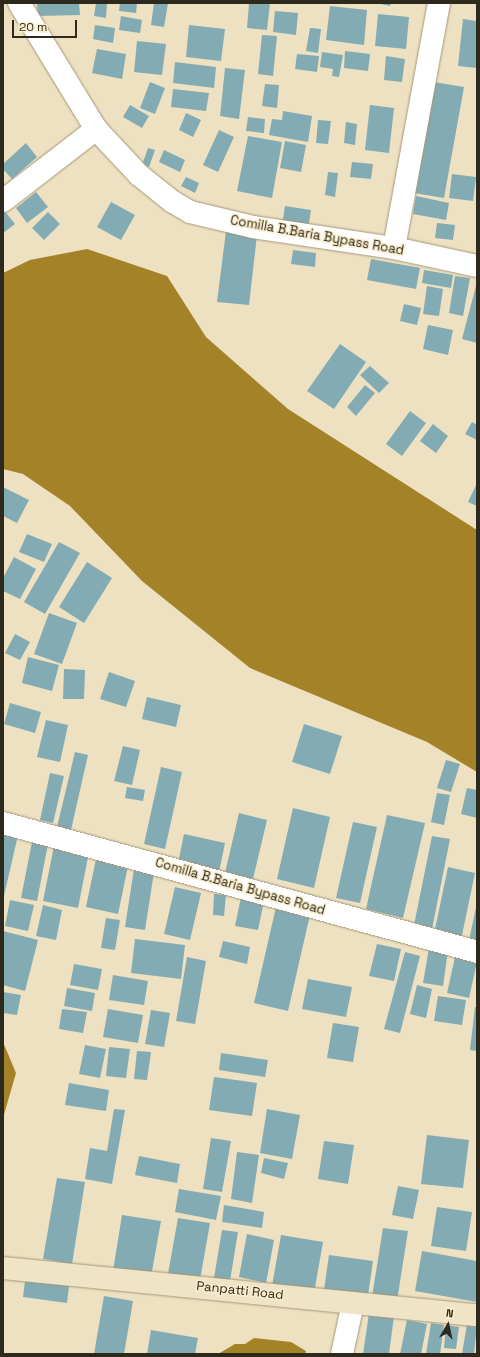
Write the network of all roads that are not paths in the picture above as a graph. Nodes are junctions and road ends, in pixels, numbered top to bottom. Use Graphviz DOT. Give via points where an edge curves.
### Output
graph roads {
  1 [pos="19,3"];
  2 [pos="438,3"];
  3 [pos="96,129"];
  4 [pos="9,196"];
  5 [pos="394,248"];
  6 [pos="477,266"];
  7 [pos="3,823"];
  8 [pos="477,952"];
  9 [pos="3,1268"];
  10 [pos="353,1303"];
  11 [pos="477,1315"];
  12 [pos="342,1354"];
  1 -- 3 [label="street, Comilla B.Baria Bypass Road"];
  2 -- 5 [label="street"];
  3 -- 4 [label="street"];
  3 -- 5 [label="street, Comilla B.Baria Bypass Road" via="139,175 190,212 253,227"];
  5 -- 6 [label="street, Comilla B.Baria Bypass Road"];
  7 -- 8 [label="street, Comilla B.Baria Bypass Road"];
  9 -- 10 [label="main road, Panpatti Road"];
  10 -- 11 [label="main road, Panpatti Road"];
  10 -- 12 [label="street"];
}
